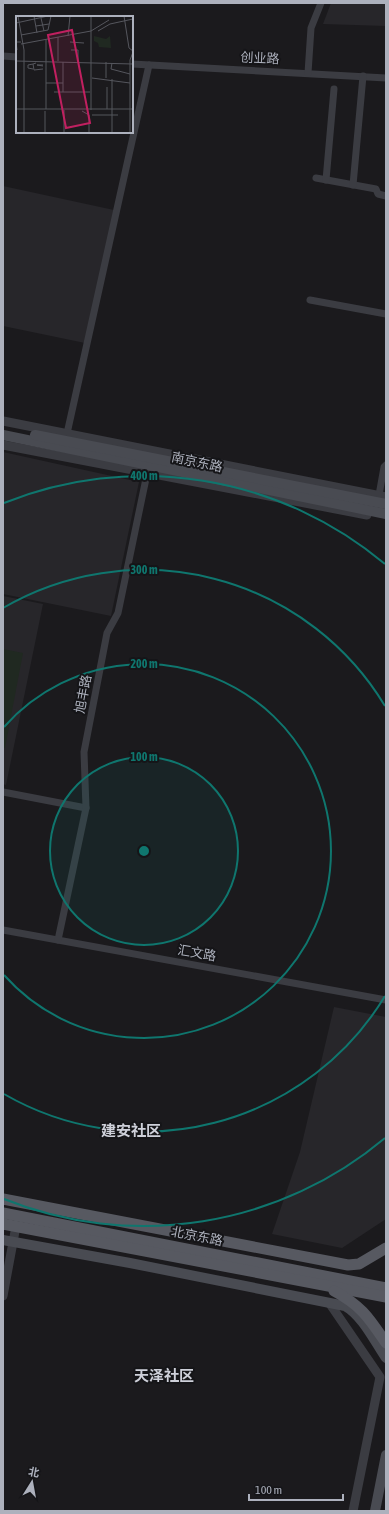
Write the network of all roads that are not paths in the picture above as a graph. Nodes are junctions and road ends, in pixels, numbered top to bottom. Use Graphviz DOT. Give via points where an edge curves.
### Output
graph roads {
  1 [pos="321,3"];
  2 [pos="3,56"];
  3 [pos="16,57"];
  4 [pos="133,64"];
  5 [pos="149,65"];
  6 [pos="308,73"];
  7 [pos="363,76"];
  8 [pos="386,78"];
  9 [pos="334,89"];
  10 [pos="316,178"];
  11 [pos="326,180"];
  12 [pos="353,185"];
  13 [pos="386,196"];
  14 [pos="310,300"];
  15 [pos="386,314"];
  16 [pos="3,421"];
  17 [pos="3,429"];
  18 [pos="3,435"];
  19 [pos="66,437"];
  20 [pos="3,445"];
  21 [pos="149,465"];
  22 [pos="386,465"];
  23 [pos="382,496"];
  24 [pos="386,504"];
  25 [pos="386,514"];
  26 [pos="386,518"];
  27 [pos="3,792"];
  28 [pos="86,808"];
  29 [pos="3,930"];
  30 [pos="58,940"];
  31 [pos="386,1000"];
  32 [pos="3,1199"];
  33 [pos="3,1213"];
  34 [pos="3,1224"];
  35 [pos="16,1226"];
  36 [pos="3,1240"];
  37 [pos="13,1242"];
  38 [pos="386,1248"];
  39 [pos="386,1256"];
  40 [pos="325,1280"];
  41 [pos="386,1288"];
  42 [pos="3,1296"];
  43 [pos="386,1297"];
  44 [pos="330,1304"];
  45 [pos="386,1343"];
  46 [pos="386,1358"];
  47 [pos="386,1455"];
  48 [pos="353,1511"];
  49 [pos="375,1511"];
  1 -- 6 [label="street" via="312,28"];
  2 -- 3 [label="street"];
  4 -- 5 [label="street, 创业路"];
  5 -- 6 [label="street, 创业路"];
  5 -- 19 [label="street"];
  6 -- 7 [label="street, 创业路"];
  7 -- 8 [label="street, 创业路"];
  7 -- 12 [label="street"];
  9 -- 11 [label="street"];
  10 -- 11 [label="street"];
  11 -- 12 [label="street"];
  12 -- 13 [label="street" via="376,189 378,194"];
  14 -- 15 [label="street"];
  16 -- 19 [label="street"];
  17 -- 19 [label="main road, 南京东路"];
  18 -- 21 [label="main road, 南京东路"];
  19 -- 21 [label="main road, 南京东路"];
  19 -- 23 [label="street"];
  20 -- 21 [label="street"];
  21 -- 24 [label="main road, 南京东路"];
  21 -- 25 [label="main road, 南京东路"];
  21 -- 26 [label="street"];
  21 -- 28 [label="street, 旭丰路" via="118,613 107,633 84,752"];
  22 -- 23 [label="street"];
  27 -- 28 [label="street"];
  28 -- 30 [label="street, 旭丰路"];
  29 -- 30 [label="street, 汇文路"];
  30 -- 31 [label="street, 汇文路"];
  32 -- 38 [label="main road" via="348,1266 359,1264"];
  33 -- 40 [label="main road, 北京东路"];
  34 -- 35 [label="main road, 北京东路"];
  35 -- 37 [label="street"];
  35 -- 40 [label="main road, 北京东路"];
  36 -- 37 [label="main road"];
  37 -- 42 [label="street"];
  37 -- 44 [label="main road"];
  39 -- 40 [label="main road" via="354,1273"];
  40 -- 41 [label="main road, 北京东路"];
  40 -- 43 [label="main road, 北京东路"];
  40 -- 45 [label="main road" via="365,1312"];
  44 -- 46 [label="main road" via="345,1306 352,1310"];
  44 -- 48 [label="street" via="380,1377"];
  47 -- 49 [label="main road"];
}
